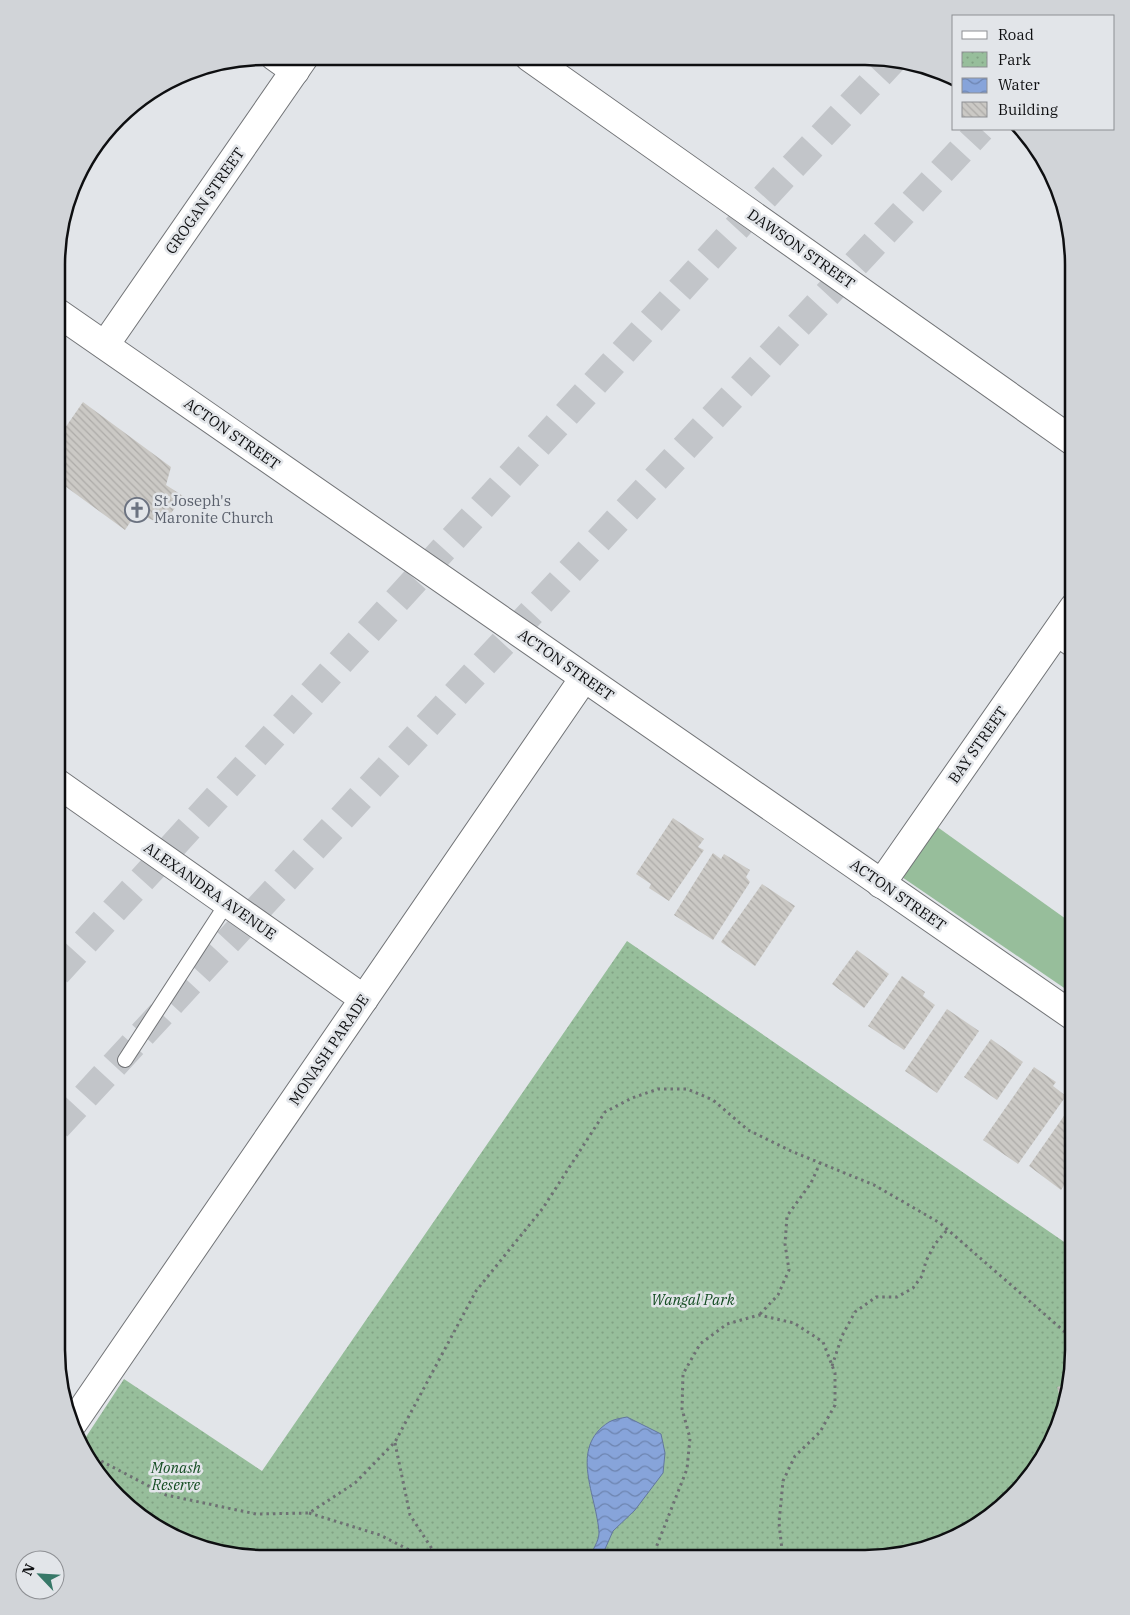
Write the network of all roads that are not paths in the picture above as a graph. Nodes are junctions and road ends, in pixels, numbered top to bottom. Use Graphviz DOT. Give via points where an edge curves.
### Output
graph roads {
  1 [pos="288,65"];
  2 [pos="539,65"];
  3 [pos="65,321"];
  4 [pos="105,345"];
  5 [pos="1065,436"];
  6 [pos="1063,644"];
  7 [pos="584,678"];
  8 [pos="65,789"];
  9 [pos="881,884"];
  10 [pos="228,903"];
  11 [pos="364,999"];
  12 [pos="1065,1010"];
  13 [pos="125,1060"];
  14 [pos="77,1417"];
  1 -- 4 [label="street, GROGAN STREET"];
  2 -- 5 [label="street, DAWSON STREET"];
  3 -- 4 [label="street, ACTON STREET"];
  4 -- 7 [label="street, ACTON STREET"];
  6 -- 9 [label="street, BAY STREET"];
  7 -- 9 [label="street, ACTON STREET"];
  7 -- 11 [label="street, MONASH PARADE"];
  8 -- 10 [label="street, ALEXANDRA AVENUE"];
  9 -- 12 [label="street, ACTON STREET"];
  10 -- 11 [label="street, ALEXANDRA AVENUE"];
  10 -- 13 [label="lane"];
  11 -- 14 [label="street, MONASH PARADE"];
}
